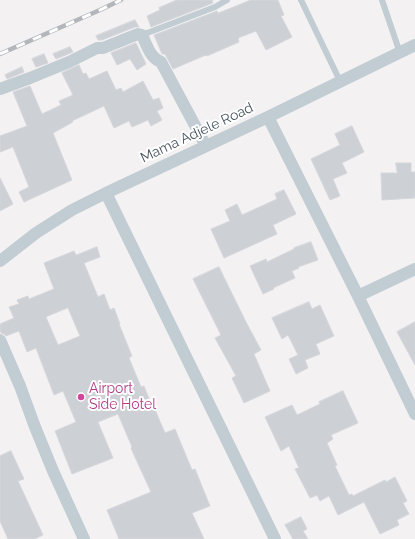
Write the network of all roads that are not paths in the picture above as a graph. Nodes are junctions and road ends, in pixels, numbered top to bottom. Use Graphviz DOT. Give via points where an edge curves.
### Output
graph roads {
  1 [pos="227,0"];
  2 [pos="301,0"];
  3 [pos="382,0"];
  4 [pos="142,35"];
  5 [pos="415,45"];
  6 [pos="400,53"];
  7 [pos="340,81"];
  8 [pos="0,89"];
  9 [pos="268,117"];
  10 [pos="206,146"];
  11 [pos="106,192"];
  12 [pos="0,261"];
  13 [pos="415,269"];
  14 [pos="358,296"];
  15 [pos="0,340"];
  16 [pos="415,414"];
  17 [pos="84,539"];
  18 [pos="274,539"];
  1 -- 4 [label="lane"];
  2 -- 7 [label="lane"];
  3 -- 6 [label="lane"];
  4 -- 8 [label="street" via="138,34 97,48"];
  4 -- 10 [label="street" via="150,53 155,60 161,62"];
  5 -- 6 [label="street, Mama Adjele Road"];
  6 -- 7 [label="street, Mama Adjele Road"];
  7 -- 9 [label="street, Mama Adjele Road"];
  9 -- 10 [label="street, Mama Adjele Road"];
  9 -- 14 [label="street"];
  10 -- 11 [label="street, Mama Adjele Road"];
  11 -- 12 [label="street, Mama Adjele Road" via="36,233"];
  11 -- 18 [label="street"];
  13 -- 14 [label="street"];
  14 -- 16 [label="street"];
  15 -- 17 [label="street" via="50,464"];
}
